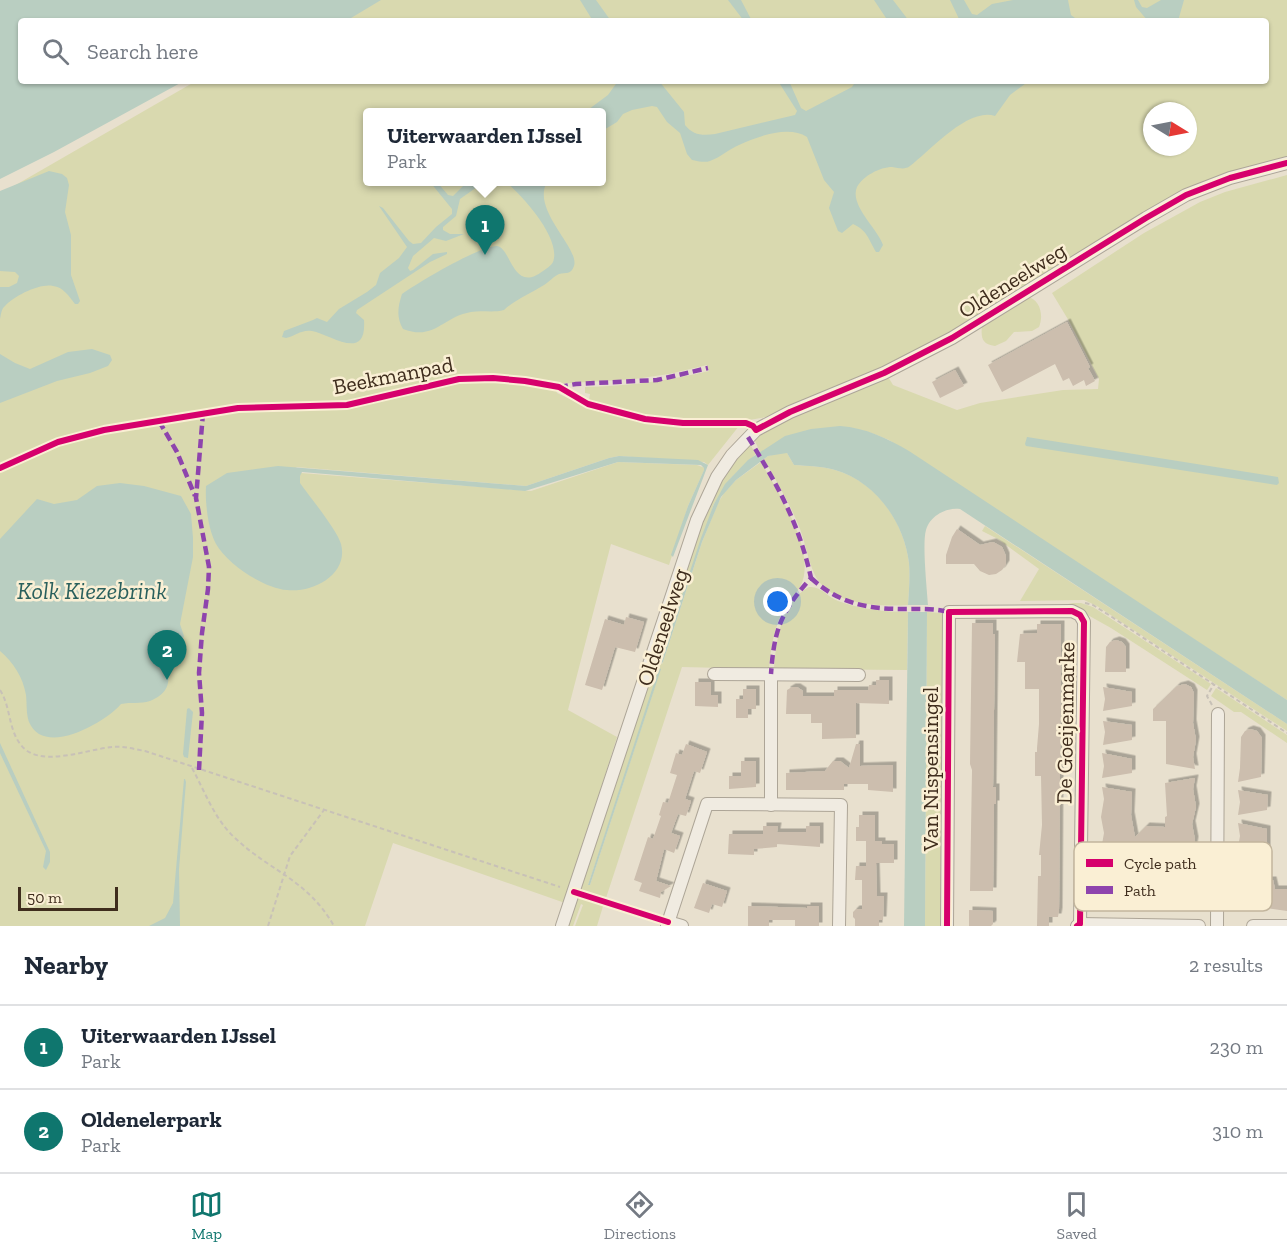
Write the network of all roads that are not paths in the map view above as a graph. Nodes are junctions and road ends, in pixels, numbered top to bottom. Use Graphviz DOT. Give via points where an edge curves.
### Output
graph roads {
  1 [pos="1287,163"];
  2 [pos="949,612"];
  3 [pos="714,674"];
  4 [pos="771,674"];
  5 [pos="859,675"];
  6 [pos="1218,714"];
  7 [pos="771,805"];
  8 [pos="1080,842"];
  9 [pos="1217,842"];
  10 [pos="1217,911"];
  11 [pos="668,924"];
  12 [pos="1079,925"];
  13 [pos="562,926"];
  14 [pos="681,926"];
  15 [pos="839,926"];
  16 [pos="947,926"];
  17 [pos="1199,926"];
  18 [pos="1217,926"];
  19 [pos="1253,926"];
  20 [pos="1287,926"];
  1 -- 13 [label="street, Oldeneelweg" via="1186,195 952,338 884,373 790,412 748,437 725,464 704,502"];
  2 -- 8 [label="street, De Goeijenmarke" via="1072,611 1084,622"];
  2 -- 16 [label="street, Van Nispensingel"];
  3 -- 4 [label="street"];
  4 -- 5 [label="street"];
  4 -- 7 [label="street"];
  6 -- 9 [label="street"];
  7 -- 11 [label="street" via="707,804"];
  7 -- 15 [label="street" via="840,805"];
  10 -- 18 [label="street"];
  11 -- 14 [label="street"];
  12 -- 17 [label="street"];
  19 -- 20 [label="street"];
}
